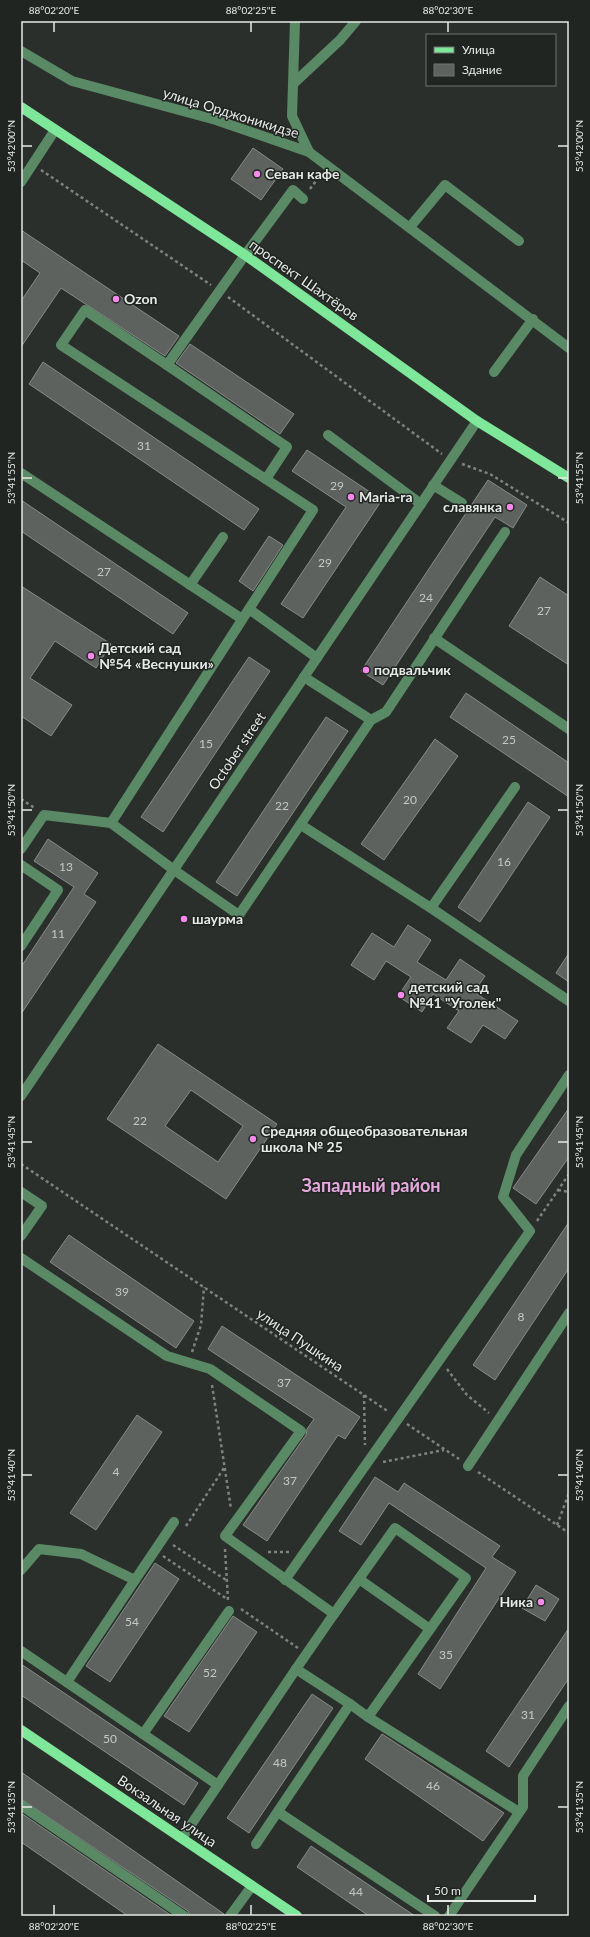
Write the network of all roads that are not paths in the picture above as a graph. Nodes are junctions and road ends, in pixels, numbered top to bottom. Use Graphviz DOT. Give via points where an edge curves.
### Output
graph roads {
  1 [pos="295,21"];
  2 [pos="356,21"];
  3 [pos="21,51"];
  4 [pos="294,83"];
  5 [pos="21,107"];
  6 [pos="55,130"];
  7 [pos="309,152"];
  8 [pos="21,182"];
  9 [pos="305,196"];
  10 [pos="410,227"];
  11 [pos="519,241"];
  12 [pos="245,255"];
  13 [pos="533,319"];
  14 [pos="569,348"];
  15 [pos="168,365"];
  16 [pos="494,372"];
  17 [pos="477,421"];
  18 [pos="328,434"];
  19 [pos="21,472"];
  20 [pos="569,478"];
  21 [pos="266,479"];
  22 [pos="433,486"];
  23 [pos="462,503"];
  24 [pos="421,504"];
  25 [pos="505,532"];
  26 [pos="223,537"];
  27 [pos="190,584"];
  28 [pos="249,609"];
  29 [pos="242,619"];
  30 [pos="434,638"];
  31 [pos="317,658"];
  32 [pos="304,677"];
  33 [pos="371,720"];
  34 [pos="569,729"];
  35 [pos="515,787"];
  36 [pos="111,822"];
  37 [pos="301,825"];
  38 [pos="21,849"];
  39 [pos="21,865"];
  40 [pos="174,870"];
  41 [pos="431,908"];
  42 [pos="21,946"];
  43 [pos="569,1001"];
  44 [pos="569,1075"];
  45 [pos="21,1096"];
  46 [pos="21,1192"];
  47 [pos="21,1236"];
  48 [pos="21,1258"];
  49 [pos="569,1313"];
  50 [pos="468,1466"];
  51 [pos="174,1522"];
  52 [pos="21,1570"];
  53 [pos="359,1579"];
  54 [pos="135,1580"];
  55 [pos="285,1580"];
  56 [pos="228,1611"];
  57 [pos="334,1614"];
  58 [pos="430,1629"];
  59 [pos="21,1651"];
  60 [pos="296,1669"];
  61 [pos="66,1682"];
  62 [pos="350,1704"];
  63 [pos="569,1706"];
  64 [pos="368,1717"];
  65 [pos="21,1730"];
  66 [pos="143,1734"];
  67 [pos="218,1785"];
  68 [pos="21,1805"];
  69 [pos="278,1812"];
  70 [pos="519,1812"];
  71 [pos="182,1838"];
  72 [pos="256,1844"];
  73 [pos="252,1886"];
  74 [pos="184,1916"];
  75 [pos="230,1916"];
  76 [pos="297,1916"];
  77 [pos="435,1916"];
  78 [pos="449,1916"];
  1 -- 4 [label="street"];
  2 -- 4 [label="street" via="340,40"];
  3 -- 7 [label="street, улица Орджоникидзе" via="72,81 216,120"];
  4 -- 7 [label="street" via="292,116"];
  5 -- 6 [label="main road, проспект Шахтёров"];
  6 -- 8 [label="street"];
  6 -- 12 [label="main road, проспект Шахтёров"];
  7 -- 10 [label="street, улица Орджоникидзе"];
  9 -- 12 [label="street" via="293,190"];
  10 -- 11 [label="street" via="446,186"];
  10 -- 13 [label="street, улица Орджоникидзе"];
  12 -- 15 [label="street"];
  12 -- 17 [label="main road, проспект Шахтёров"];
  13 -- 14 [label="street, улица Орджоникидзе"];
  13 -- 16 [label="street"];
  15 -- 21 [label="street" via="287,447"];
  15 -- 21 [label="street" via="85,310 61,345"];
  17 -- 20 [label="main road, проспект Шахтёров"];
  17 -- 22 [label="street, October street"];
  18 -- 24 [label="street"];
  19 -- 27 [label="street"];
  21 -- 28 [label="street" via="313,510"];
  22 -- 23 [label="street"];
  22 -- 24 [label="street, October street"];
  24 -- 31 [label="street, October street"];
  25 -- 30 [label="street"];
  26 -- 27 [label="street"];
  27 -- 29 [label="street"];
  28 -- 29 [label="street"];
  28 -- 31 [label="street"];
  29 -- 36 [label="street"];
  30 -- 33 [label="street" via="386,712"];
  30 -- 34 [label="street"];
  31 -- 32 [label="street, October street"];
  32 -- 33 [label="street"];
  32 -- 40 [label="street, October street"];
  33 -- 37 [label="street"];
  35 -- 41 [label="street"];
  36 -- 38 [label="street" via="44,815"];
  36 -- 40 [label="street"];
  37 -- 40 [label="street" via="239,915"];
  37 -- 41 [label="street"];
  39 -- 42 [label="street" via="58,890"];
  40 -- 45 [label="street, October street"];
  41 -- 43 [label="street"];
  44 -- 55 [label="street" via="516,1155 503,1197 530,1231"];
  46 -- 47 [label="street" via="42,1206"];
  48 -- 55 [label="street" via="167,1356 210,1369 301,1431 224,1536"];
  49 -- 50 [label="street"];
  51 -- 54 [label="street"];
  52 -- 54 [label="street" via="39,1549 81,1554"];
  53 -- 57 [label="street"];
  53 -- 58 [label="street"];
  53 -- 58 [label="street" via="395,1528 466,1578"];
  54 -- 61 [label="street"];
  55 -- 57 [label="street"];
  56 -- 66 [label="street"];
  57 -- 60 [label="street"];
  58 -- 64 [label="street"];
  59 -- 61 [label="street"];
  60 -- 62 [label="street"];
  60 -- 67 [label="street"];
  61 -- 66 [label="street"];
  62 -- 64 [label="street"];
  62 -- 69 [label="street"];
  63 -- 70 [label="street" via="522,1776 522,1807"];
  64 -- 70 [label="street"];
  65 -- 71 [label="main road, Вокзальная улица"];
  66 -- 67 [label="street"];
  67 -- 71 [label="street"];
  68 -- 74 [label="street"];
  69 -- 72 [label="street"];
  69 -- 77 [label="street"];
  70 -- 78 [label="street"];
  71 -- 73 [label="main road, Вокзальная улица"];
  73 -- 75 [label="street"];
  73 -- 76 [label="main road, Вокзальная улица"];
}
